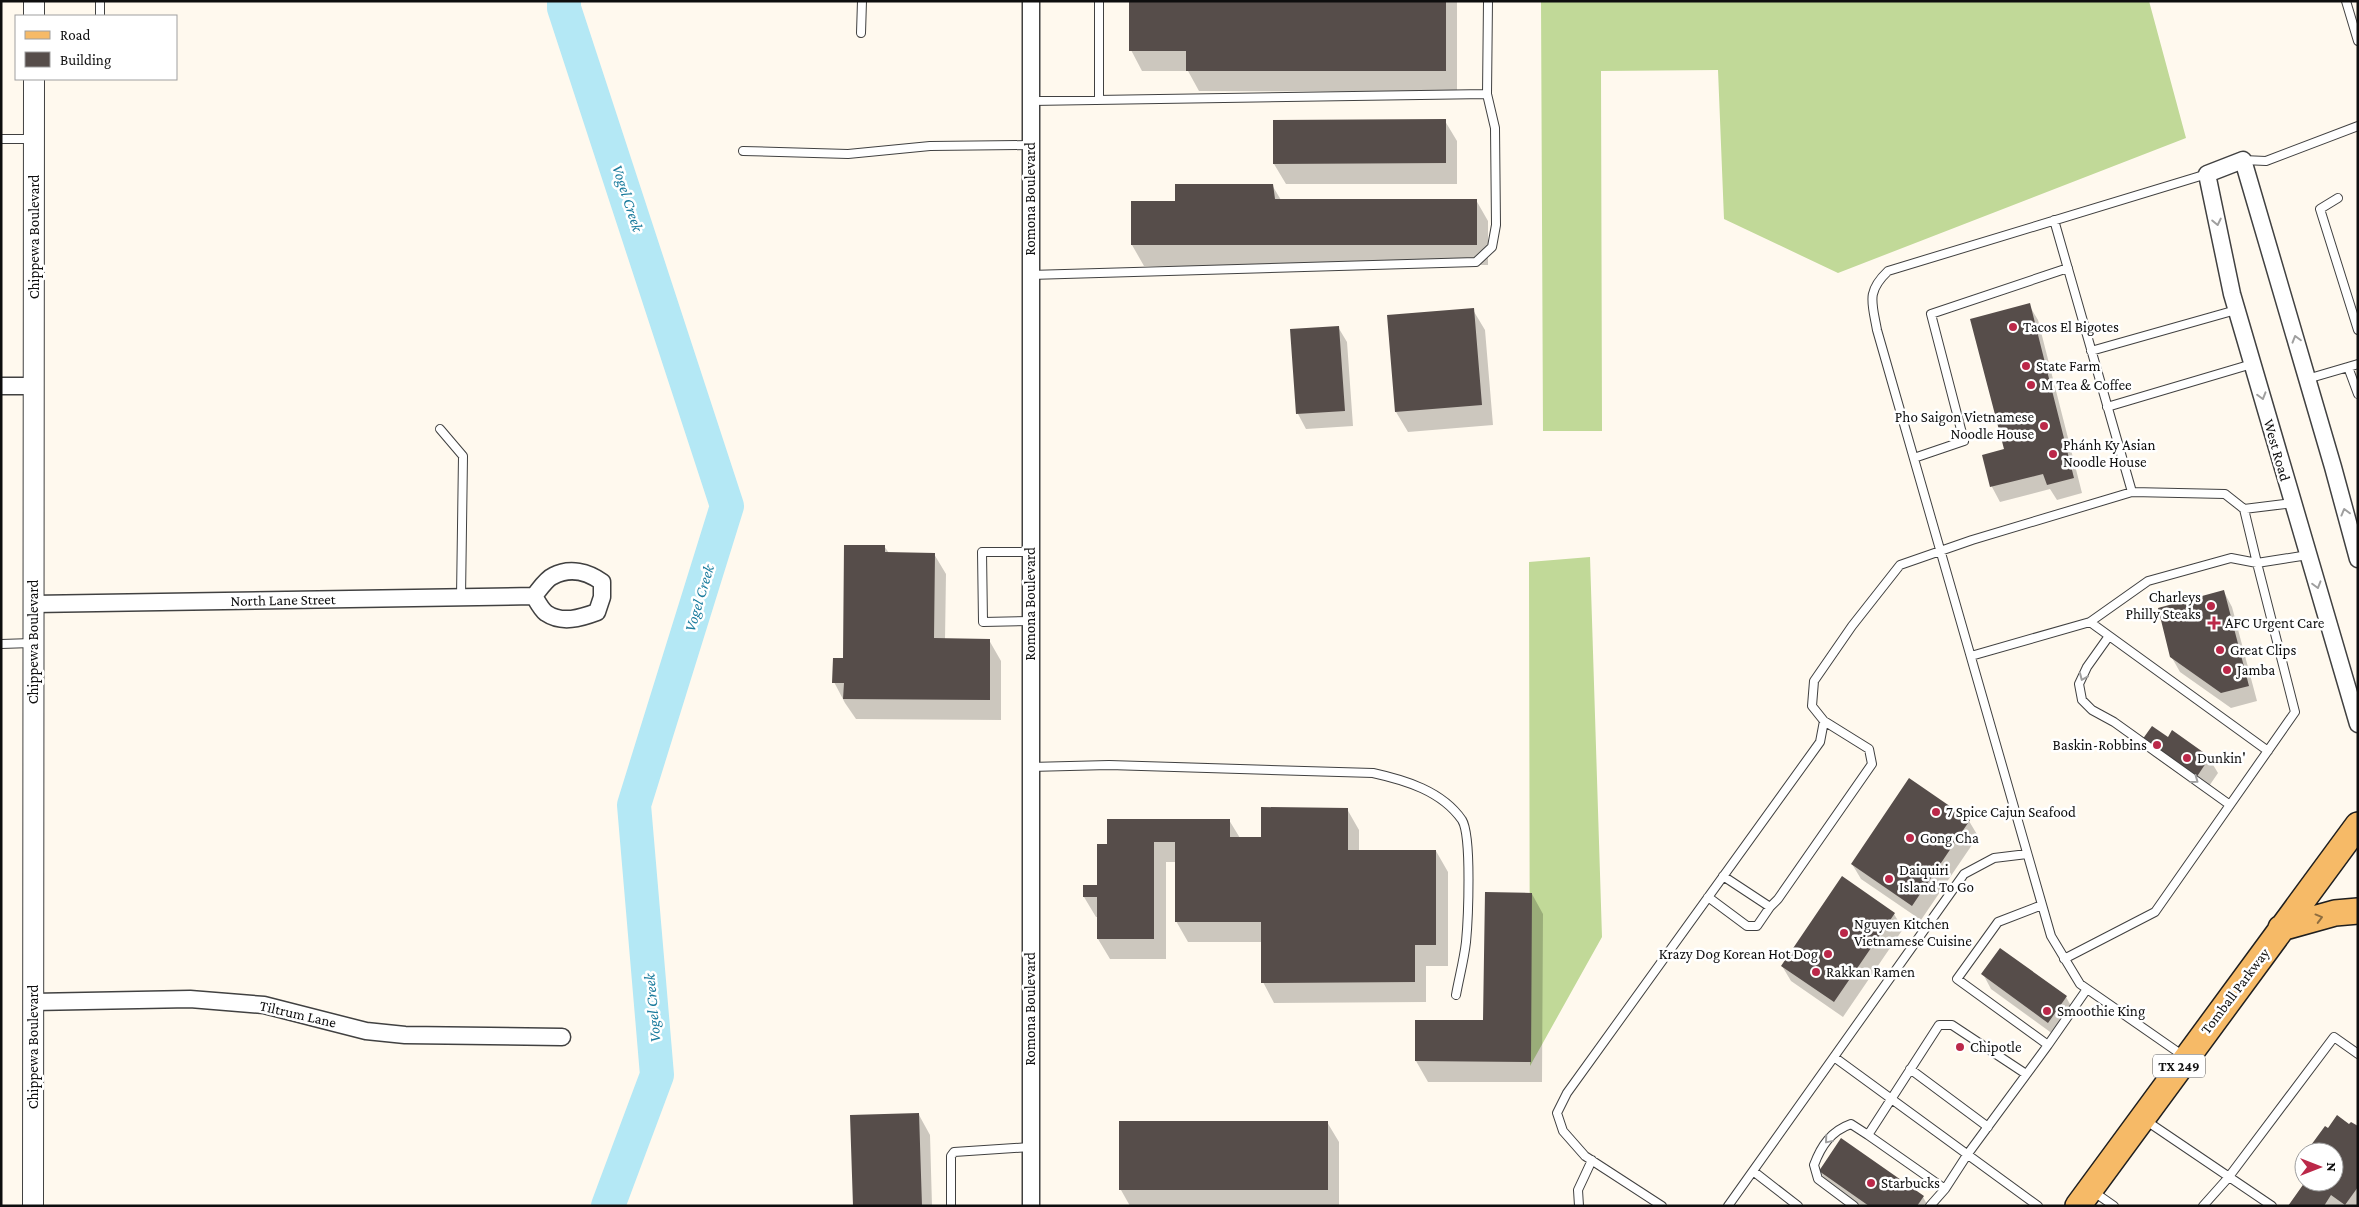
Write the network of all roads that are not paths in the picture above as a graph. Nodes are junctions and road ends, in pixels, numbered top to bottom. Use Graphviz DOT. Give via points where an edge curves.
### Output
graph roads {
  1 [pos="34,1"];
  2 [pos="100,1"];
  3 [pos="862,1"];
  4 [pos="1031,1"];
  5 [pos="1099,1"];
  6 [pos="1488,1"];
  7 [pos="2346,1"];
  8 [pos="34,15"];
  9 [pos="100,15"];
  10 [pos="2355,20"];
  11 [pos="861,33"];
  12 [pos="2358,41"];
  13 [pos="34,80"];
  14 [pos="1487,94"];
  15 [pos="1099,100"];
  16 [pos="1031,101"];
  17 [pos="2358,126"];
  18 [pos="1,139"];
  19 [pos="34,139"];
  20 [pos="1030,145"];
  21 [pos="743,152"];
  22 [pos="2243,160"];
  23 [pos="2207,174"];
  24 [pos="2338,198"];
  25 [pos="2054,220"];
  26 [pos="2068,268"];
  27 [pos="1030,275"];
  28 [pos="2236,310"];
  29 [pos="2358,330"];
  30 [pos="2091,351"];
  31 [pos="2252,364"];
  32 [pos="2358,364"];
  33 [pos="2348,367"];
  34 [pos="2307,379"];
  35 [pos="1,386"];
  36 [pos="34,386"];
  37 [pos="2358,394"];
  38 [pos="2107,407"];
  39 [pos="440,429"];
  40 [pos="1914,458"];
  41 [pos="2132,492"];
  42 [pos="2293,503"];
  43 [pos="2244,509"];
  44 [pos="1030,552"];
  45 [pos="1941,552"];
  46 [pos="2308,555"];
  47 [pos="2358,559"];
  48 [pos="2258,563"];
  49 [pos="534,596"];
  50 [pos="461,597"];
  51 [pos="32,604"];
  52 [pos="1030,620"];
  53 [pos="2090,622"];
  54 [pos="2109,636"];
  55 [pos="32,643"];
  56 [pos="1,644"];
  57 [pos="1971,656"];
  58 [pos="1824,721"];
  59 [pos="2358,724"];
  60 [pos="2268,751"];
  61 [pos="1030,767"];
  62 [pos="2230,805"];
  63 [pos="2358,825"];
  64 [pos="2028,854"];
  65 [pos="1723,876"];
  66 [pos="1708,897"];
  67 [pos="2042,905"];
  68 [pos="1770,907"];
  69 [pos="2358,911"];
  70 [pos="2281,928"];
  71 [pos="2064,959"];
  72 [pos="2087,989"];
  73 [pos="1456,995"];
  74 [pos="33,1002"];
  75 [pos="562,1037"];
  76 [pos="2048,1045"];
  77 [pos="2358,1054"];
  78 [pos="1834,1057"];
  79 [pos="2185,1057"];
  80 [pos="1910,1069"];
  81 [pos="2026,1074"];
  82 [pos="1891,1099"];
  83 [pos="2142,1117"];
  84 [pos="1988,1127"];
  85 [pos="1868,1135"];
  86 [pos="1030,1147"];
  87 [pos="1967,1154"];
  88 [pos="1592,1160"];
  89 [pos="1753,1171"];
  90 [pos="2228,1178"];
  91 [pos="1945,1189"];
  92 [pos="2084,1198"];
  93 [pos="1787,1202"];
  94 [pos="33,1206"];
  95 [pos="951,1206"];
  96 [pos="1031,1206"];
  97 [pos="1579,1206"];
  98 [pos="1662,1206"];
  99 [pos="1728,1206"];
  100 [pos="1798,1206"];
  101 [pos="1854,1206"];
  102 [pos="1930,1206"];
  103 [pos="2038,1206"];
  104 [pos="2114,1206"];
  105 [pos="2203,1206"];
  106 [pos="2272,1206"];
  1 -- 8 [label="street"];
  2 -- 9 [label="lane"];
  3 -- 11 [label="lane"];
  4 -- 16 [label="street, Romona Boulevard"];
  5 -- 15 [label="lane"];
  6 -- 14 [label="lane"];
  7 -- 10 [label="lane"];
  10 -- 12 [label="lane"];
  13 -- 19 [label="street, Chippewa Boulevard"];
  14 -- 15 [label="lane"];
  14 -- 27 [label="lane" via="1495,128 1496,226 1492,247 1476,262"];
  15 -- 16 [label="lane"];
  16 -- 20 [label="street, Romona Boulevard"];
  17 -- 22 [label="lane" via="2266,161"];
  18 -- 19 [label="lane"];
  19 -- 36 [label="street, Chippewa Boulevard"];
  20 -- 21 [label="lane" via="930,146 848,154"];
  20 -- 27 [label="street, Romona Boulevard"];
  22 -- 23 [label="street"];
  34 -- 22 [label="street, one-way"];
  23 -- 25 [label="lane"];
  23 -- 28 [label="street, West Road, one-way"];
  24 -- 29 [label="lane" via="2320,209"];
  25 -- 26 [label="lane"];
  25 -- 40 [label="lane" via="1888,271 1875,283 1871,301 1877,330"];
  26 -- 30 [label="lane"];
  26 -- 40 [label="lane" via="1931,314 1964,441"];
  27 -- 44 [label="street, Romona Boulevard"];
  28 -- 30 [label="lane"];
  28 -- 31 [label="street, West Road"];
  30 -- 38 [label="lane"];
  31 -- 38 [label="lane"];
  31 -- 42 [label="street, West Road, one-way"];
  32 -- 33 [label="lane"];
  33 -- 34 [label="lane"];
  33 -- 37 [label="lane"];
  47 -- 34 [label="street, one-way"];
  35 -- 36 [label="street"];
  36 -- 51 [label="street, Chippewa Boulevard"];
  38 -- 41 [label="lane"];
  39 -- 50 [label="lane" via="463,456"];
  40 -- 45 [label="lane"];
  41 -- 43 [label="lane" via="2225,494"];
  41 -- 45 [label="lane"];
  42 -- 43 [label="lane"];
  42 -- 46 [label="street, West Road"];
  43 -- 48 [label="lane"];
  44 -- 52 [label="street, Romona Boulevard"];
  44 -- 52 [label="lane" via="982,552 983,622"];
  45 -- 57 [label="lane"];
  45 -- 58 [label="lane" via="1900,565 1852,626 1814,681 1812,706"];
  46 -- 48 [label="lane"];
  46 -- 59 [label="street, West Road, one-way"];
  48 -- 53 [label="lane" via="2231,558 2148,581"];
  48 -- 60 [label="lane" via="2295,712"];
  49 -- 50 [label="street, North Lane Street"];
  50 -- 51 [label="street, North Lane Street"];
  51 -- 55 [label="street, Chippewa Boulevard"];
  52 -- 61 [label="street, Romona Boulevard"];
  53 -- 54 [label="lane"];
  53 -- 57 [label="lane"];
  54 -- 60 [label="lane"];
  54 -- 62 [label="lane, one-way" via="2079,684 2082,700"];
  55 -- 56 [label="lane"];
  55 -- 74 [label="street, Chippewa Boulevard"];
  57 -- 64 [label="lane"];
  58 -- 65 [label="lane" via="1820,742"];
  58 -- 68 [label="lane" via="1869,749 1872,764"];
  60 -- 62 [label="lane"];
  61 -- 73 [label="lane" via="1372,773 1401,779 1424,789 1446,803 1463,822 1466,835 1466,943"];
  61 -- 86 [label="street, Romona Boulevard"];
  62 -- 71 [label="lane" via="2155,912"];
  63 -- 70 [label="main road, Tomball Parkway / TX 249"];
  64 -- 67 [label="lane"];
  64 -- 78 [label="lane" via="1994,858 1964,874"];
  65 -- 66 [label="lane"];
  65 -- 68 [label="lane"];
  66 -- 68 [label="lane" via="1747,926 1757,926"];
  66 -- 88 [label="lane" via="1567,1092 1557,1113 1563,1131"];
  67 -- 71 [label="lane" via="2051,936"];
  67 -- 76 [label="lane" via="1998,922 1957,979"];
  70 -- 69 [label="main road, one-way"];
  70 -- 79 [label="main road, Tomball Parkway / TX 249"];
  71 -- 72 [label="lane" via="2080,984"];
  72 -- 76 [label="lane"];
  72 -- 79 [label="lane"];
  74 -- 75 [label="street, Tiltrum Lane" via="190,999 264,1005 366,1031 405,1035"];
  74 -- 94 [label="street, Chippewa Boulevard"];
  76 -- 81 [label="lane"];
  77 -- 90 [label="lane" via="2334,1037"];
  78 -- 82 [label="lane"];
  78 -- 89 [label="lane"];
  79 -- 83 [label="main road, Tomball Parkway / TX 249"];
  80 -- 81 [label="lane" via="1939,1025 1952,1025"];
  80 -- 82 [label="lane"];
  80 -- 84 [label="lane"];
  81 -- 84 [label="lane"];
  82 -- 85 [label="lane"];
  82 -- 87 [label="lane"];
  83 -- 90 [label="lane"];
  83 -- 92 [label="main road, Tomball Parkway / TX 249"];
  84 -- 87 [label="lane"];
  85 -- 91 [label="lane"];
  85 -- 101 [label="lane, one-way" via="1851,1124 1838,1128 1826,1141 1814,1165 1818,1179"];
  86 -- 95 [label="lane" via="954,1152 951,1156"];
  86 -- 96 [label="street, Romona Boulevard"];
  87 -- 91 [label="lane"];
  87 -- 103 [label="lane"];
  88 -- 97 [label="lane" via="1578,1190"];
  88 -- 98 [label="lane"];
  89 -- 93 [label="lane"];
  89 -- 99 [label="lane"];
  90 -- 105 [label="lane"];
  90 -- 106 [label="lane"];
  91 -- 102 [label="lane"];
  92 -- 104 [label="lane"];
  93 -- 100 [label="lane"];
}
